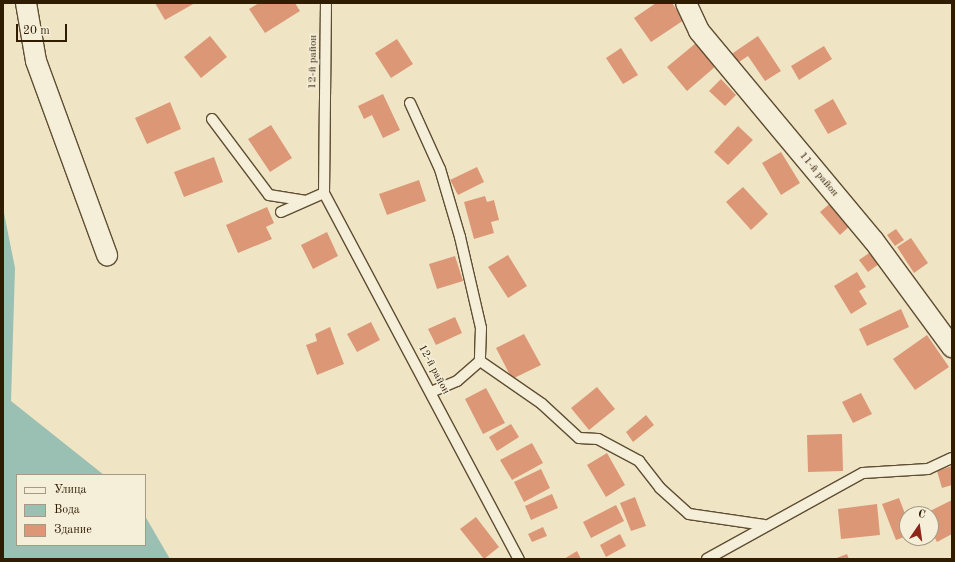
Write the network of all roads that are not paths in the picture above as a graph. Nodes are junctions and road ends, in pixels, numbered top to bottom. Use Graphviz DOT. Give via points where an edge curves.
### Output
graph roads {
  1 [pos="26,3"];
  2 [pos="326,3"];
  3 [pos="686,3"];
  4 [pos="410,104"];
  5 [pos="212,119"];
  6 [pos="324,193"];
  7 [pos="305,201"];
  8 [pos="281,212"];
  9 [pos="108,255"];
  10 [pos="952,347"];
  11 [pos="480,361"];
  12 [pos="430,392"];
  13 [pos="952,458"];
  14 [pos="764,526"];
  15 [pos="520,559"];
  16 [pos="707,559"];
  1 -- 9 [label="street" via="36,61"];
  2 -- 6 [label="lane, 12-й район"];
  3 -- 10 [label="street, 11-й район" via="699,31 874,241"];
  4 -- 11 [label="lane" via="440,169 460,238 480,328"];
  5 -- 7 [label="lane" via="268,195"];
  6 -- 7 [label="lane"];
  6 -- 12 [label="lane, 12-й район"];
  7 -- 8 [label="lane"];
  11 -- 12 [label="lane" via="457,381"];
  11 -- 14 [label="lane" via="542,404 578,438 598,439 639,460 660,488 689,514"];
  12 -- 15 [label="lane, 12-й район"];
  13 -- 14 [label="lane" via="928,469 863,473"];
  14 -- 16 [label="lane"];
}
